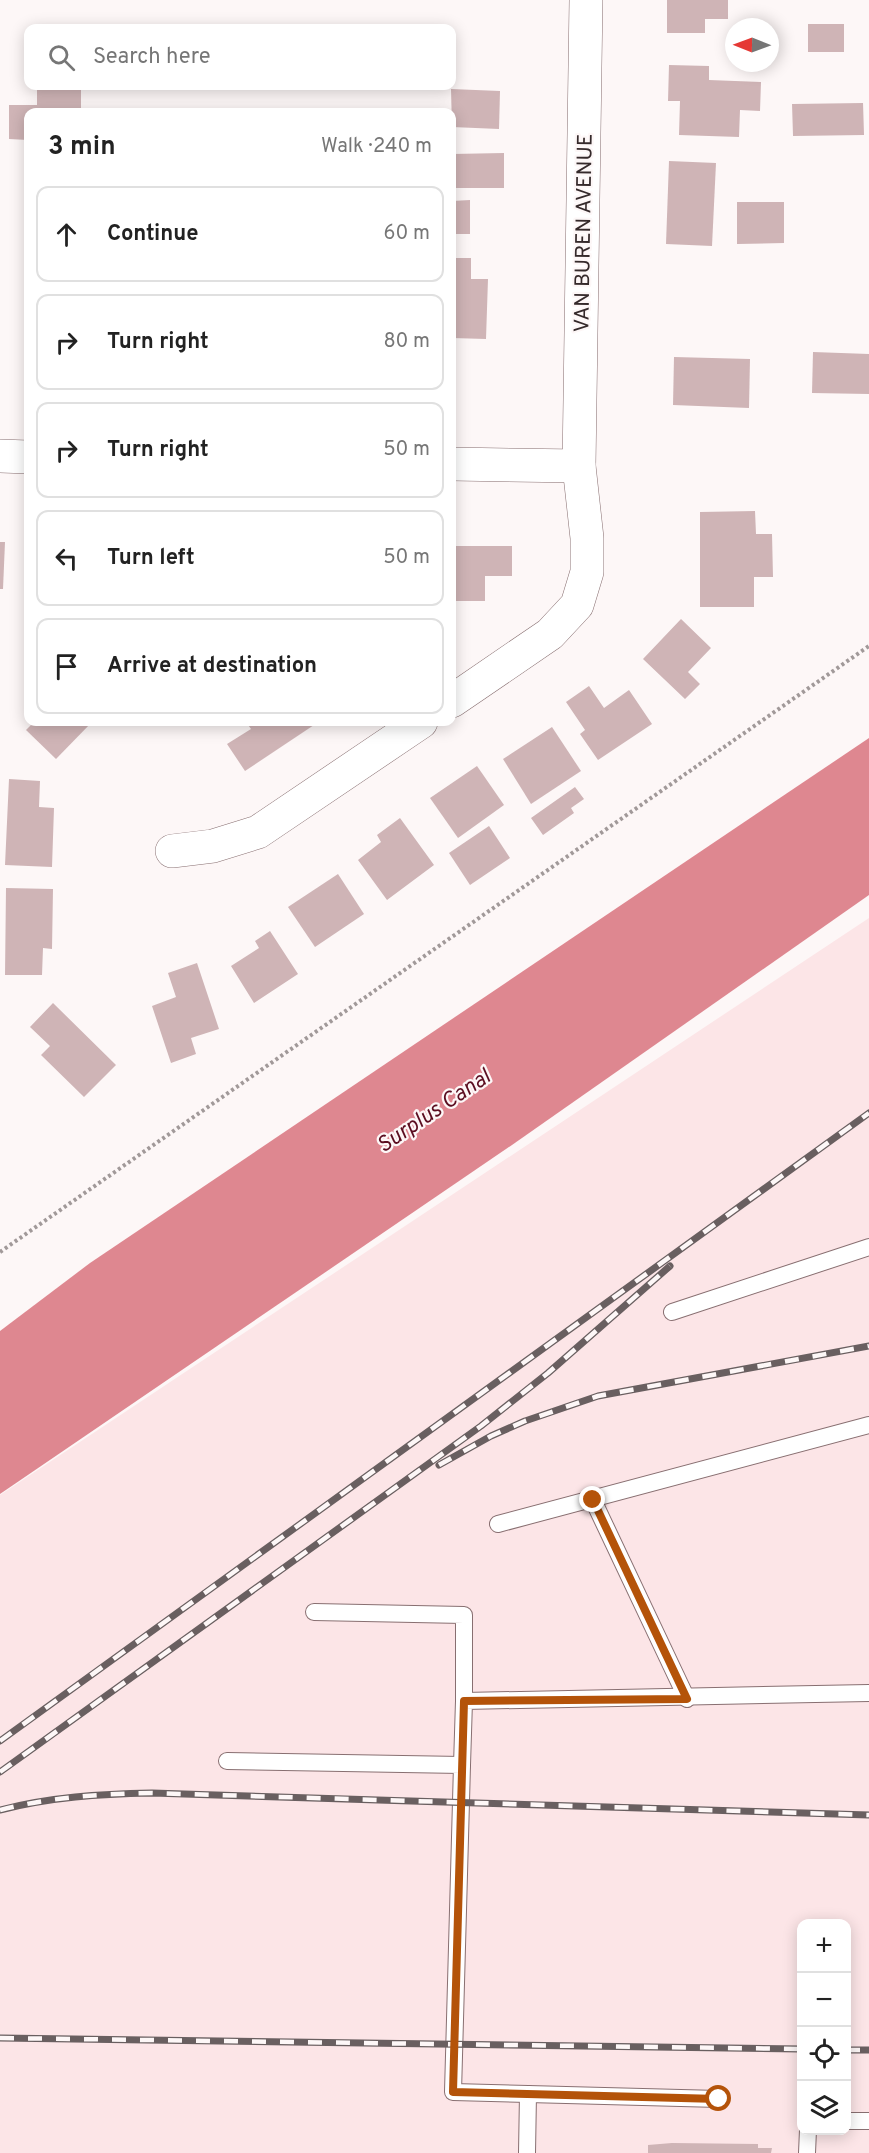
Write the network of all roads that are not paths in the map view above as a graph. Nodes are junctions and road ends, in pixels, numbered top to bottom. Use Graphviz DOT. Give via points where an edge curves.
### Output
graph roads {
  1 [pos="586,0"];
  2 [pos="0,456"];
  3 [pos="24,457"];
  4 [pos="456,464"];
  5 [pos="579,466"];
  6 [pos="456,697"];
  7 [pos="415,726"];
  8 [pos="172,851"];
  9 [pos="869,1247"];
  10 [pos="672,1312"];
  11 [pos="869,1425"];
  12 [pos="593,1500"];
  13 [pos="498,1524"];
  14 [pos="314,1612"];
  15 [pos="869,1693"];
  16 [pos="687,1699"];
  17 [pos="464,1701"];
  18 [pos="227,1761"];
  19 [pos="462,1765"];
  20 [pos="528,2094"];
  21 [pos="719,2099"];
  22 [pos="851,2121"];
  23 [pos="869,2121"];
  24 [pos="808,2135"];
  25 [pos="527,2153"];
  26 [pos="807,2153"];
  1 -- 5 [label="street, VAN BUREN AVENUE"];
  2 -- 3 [label="street"];
  4 -- 5 [label="street"];
  5 -- 6 [label="street, VAN BUREN AVENUE" via="587,572 578,605 550,634"];
  7 -- 8 [label="street" via="258,832 213,846"];
  9 -- 10 [label="lane"];
  11 -- 12 [label="lane"];
  12 -- 13 [label="lane"];
  12 -- 16 [label="lane"];
  14 -- 17 [label="lane" via="464,1615"];
  15 -- 16 [label="lane"];
  16 -- 17 [label="lane"];
  17 -- 19 [label="lane"];
  18 -- 19 [label="lane"];
  19 -- 20 [label="lane" via="453,2092"];
  20 -- 21 [label="lane"];
  20 -- 25 [label="lane"];
  22 -- 23 [label="lane"];
  24 -- 26 [label="lane"];
}
